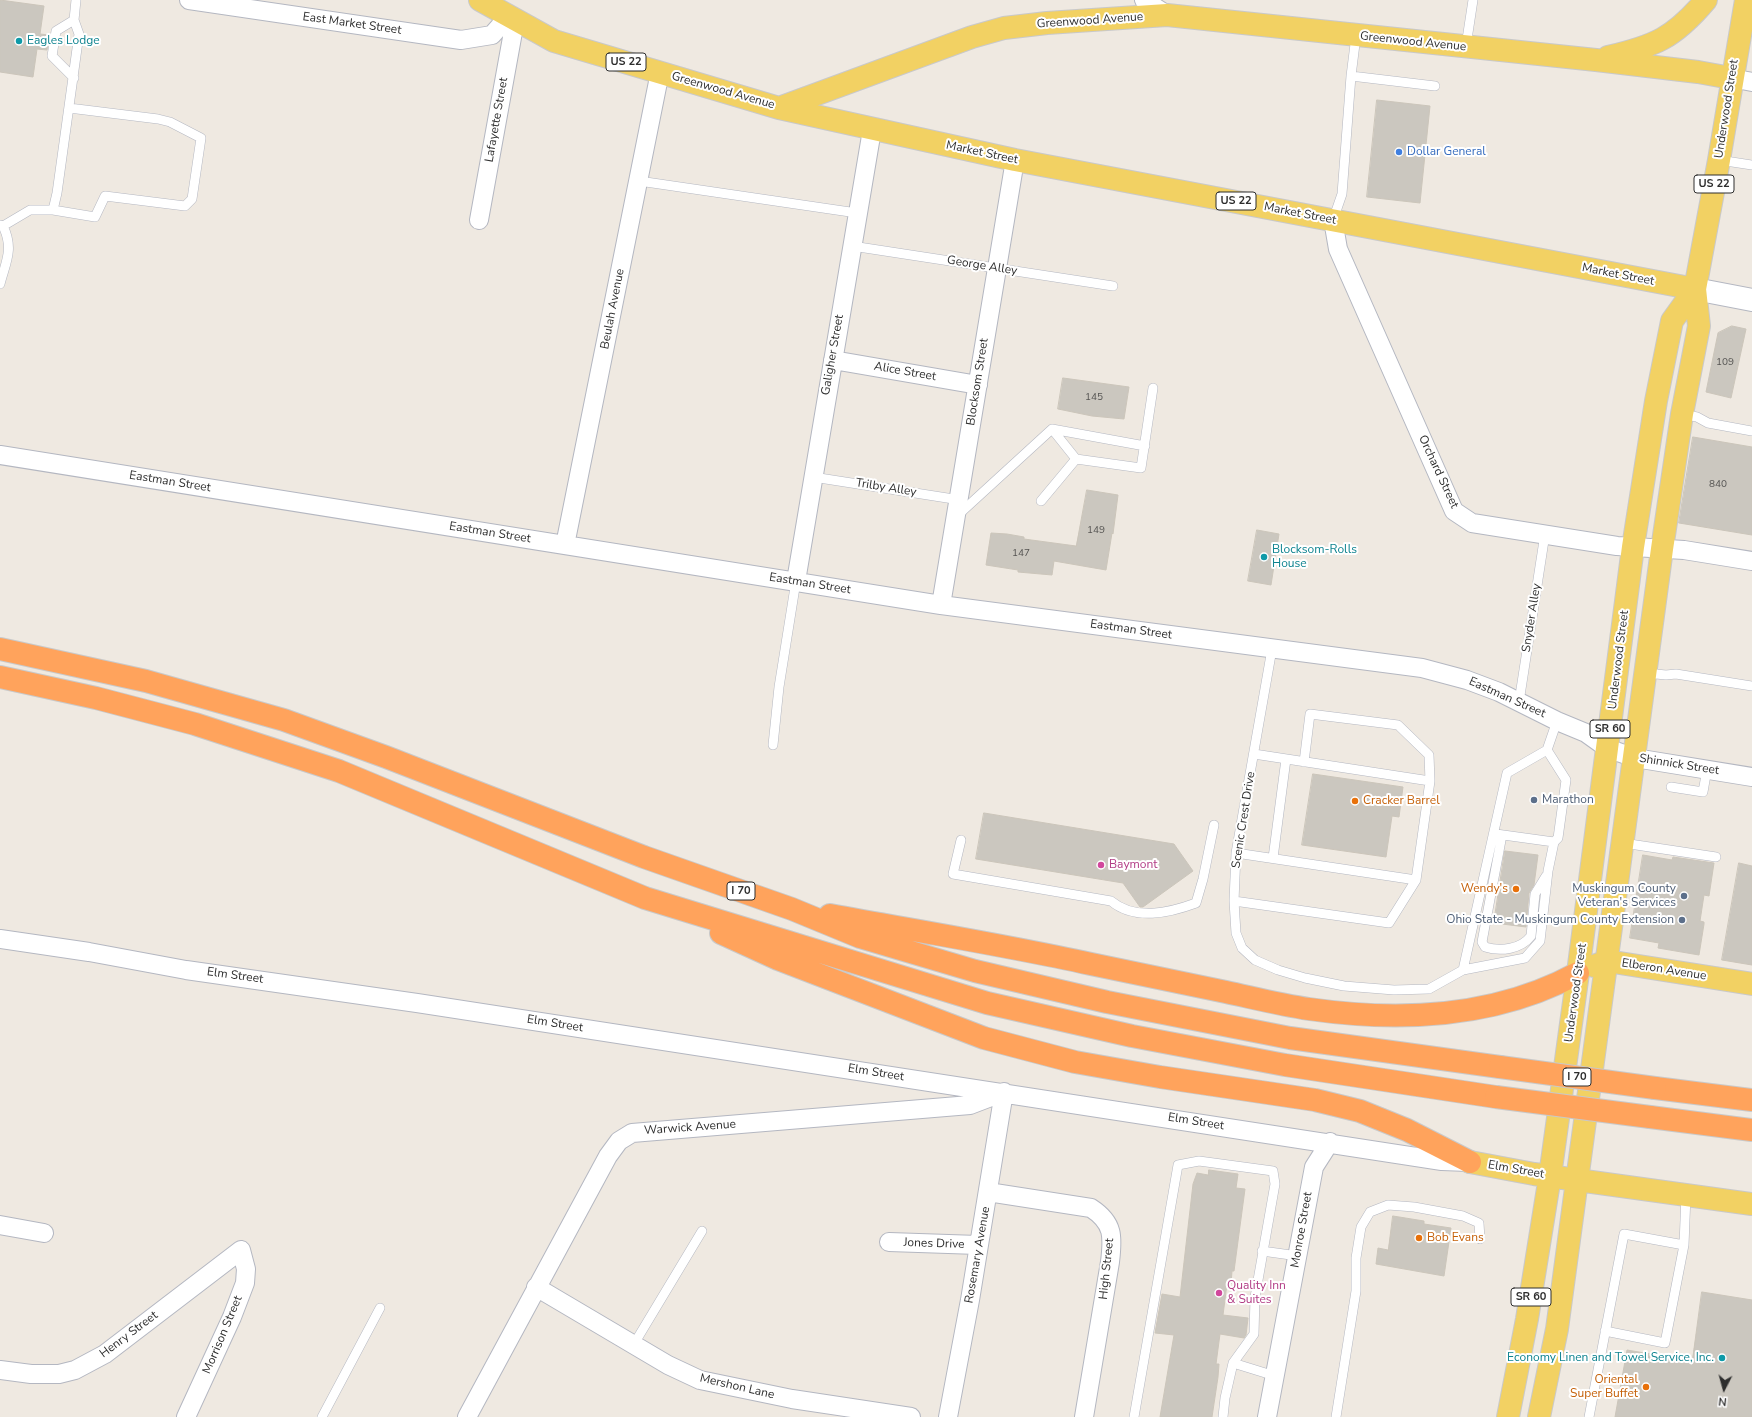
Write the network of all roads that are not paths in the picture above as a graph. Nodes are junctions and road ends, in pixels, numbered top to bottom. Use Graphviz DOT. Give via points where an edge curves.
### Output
graph roads {
  1 [pos="76,0"];
  2 [pos="189,0"];
  3 [pos="480,0"];
  4 [pos="1144,0"];
  5 [pos="1473,0"];
  6 [pos="1706,0"];
  7 [pos="1746,0"];
  8 [pos="1167,15"];
  9 [pos="511,19"];
  10 [pos="74,20"];
  11 [pos="1356,36"];
  12 [pos="1466,47"];
  13 [pos="1596,60"];
  14 [pos="660,72"];
  15 [pos="1351,76"];
  16 [pos="74,78"];
  17 [pos="1742,80"];
  18 [pos="1435,86"];
  19 [pos="69,108"];
  20 [pos="779,108"];
  21 [pos="872,130"];
  22 [pos="1015,160"];
  23 [pos="1719,160"];
  24 [pos="1752,165"];
  25 [pos="639,181"];
  26 [pos="53,210"];
  27 [pos="857,213"];
  28 [pos="479,220"];
  29 [pos="1333,220"];
  30 [pos="1,226"];
  31 [pos="852,246"];
  32 [pos="997,268"];
  33 [pos="0,284"];
  34 [pos="1113,286"];
  35 [pos="1694,289"];
  36 [pos="1752,300"];
  37 [pos="833,360"];
  38 [pos="978,385"];
  39 [pos="1153,388"];
  40 [pos="1682,414"];
  41 [pos="1052,429"];
  42 [pos="1752,431"];
  43 [pos="1145,446"];
  44 [pos="0,455"];
  45 [pos="1076,458"];
  46 [pos="813,477"];
  47 [pos="1041,501"];
  48 [pos="958,508"];
  49 [pos="1545,534"];
  50 [pos="565,545"];
  51 [pos="1633,547"];
  52 [pos="1662,549"];
  53 [pos="1752,561"];
  54 [pos="796,581"];
  55 [pos="941,605"];
  56 [pos="0,649"];
  57 [pos="1272,649"];
  58 [pos="1646,673"];
  59 [pos="0,677"];
  60 [pos="1752,686"];
  61 [pos="1519,702"];
  62 [pos="1557,721"];
  63 [pos="773,745"];
  64 [pos="1607,748"];
  65 [pos="1547,750"];
  66 [pos="1254,754"];
  67 [pos="1635,758"];
  68 [pos="1286,759"];
  69 [pos="1304,762"];
  70 [pos="1707,770"];
  71 [pos="1752,777"];
  72 [pos="1430,781"];
  73 [pos="1671,787"];
  74 [pos="1214,825"];
  75 [pos="1498,834"];
  76 [pos="961,840"];
  77 [pos="1554,842"];
  78 [pos="1623,843"];
  79 [pos="1236,853"];
  80 [pos="1716,857"];
  81 [pos="1273,858"];
  82 [pos="1548,871"];
  83 [pos="1416,880"];
  84 [pos="645,898"];
  85 [pos="1234,901"];
  86 [pos="792,909"];
  87 [pos="0,939"];
  88 [pos="1607,960"];
  89 [pos="1463,970"];
  90 [pos="1578,973"];
  91 [pos="1752,984"];
  92 [pos="1004,1092"];
  93 [pos="1752,1100"];
  94 [pos="1752,1130"];
  95 [pos="1330,1142"];
  96 [pos="1470,1162"];
  97 [pos="1550,1176"];
  98 [pos="1578,1179"];
  99 [pos="988,1192"];
  100 [pos="1686,1194"];
  101 [pos="1752,1204"];
  102 [pos="0,1226"];
  103 [pos="702,1231"];
  104 [pos="44,1233"];
  105 [pos="1480,1239"];
  106 [pos="889,1242"];
  107 [pos="978,1245"];
  108 [pos="1684,1245"];
  109 [pos="241,1250"];
  110 [pos="1262,1251"];
  111 [pos="1298,1256"];
  112 [pos="536,1288"];
  113 [pos="380,1308"];
  114 [pos="1605,1331"];
  115 [pos="634,1344"];
  116 [pos="1233,1363"];
  117 [pos="0,1370"];
  118 [pos="1275,1376"];
  119 [pos="186,1417"];
  120 [pos="322,1417"];
  121 [pos="467,1417"];
  122 [pos="911,1417"];
  123 [pos="948,1417"];
  124 [pos="1084,1417"];
  125 [pos="1134,1417"];
  126 [pos="1223,1417"];
  127 [pos="1267,1417"];
  128 [pos="1336,1417"];
  129 [pos="1508,1417"];
  130 [pos="1539,1417"];
  131 [pos="1589,1417"];
  1 -- 10 [label="lane"];
  2 -- 9 [label="street, East Market Street" via="461,40 492,35"];
  3 -- 9 [label="main road, Greenwood Avenue / US 22"];
  4 -- 8 [label="street"];
  5 -- 12 [label="lane"];
  6 -- 13 [label="main road" via="1672,34 1653,44"];
  7 -- 17 [label="main road, Underwood Street / US 22"];
  8 -- 11 [label="main road, Greenwood Avenue"];
  8 -- 20 [label="main road, Greenwood Avenue" via="1004,28 972,37"];
  9 -- 14 [label="main road, Greenwood Avenue / US 22" via="554,41"];
  9 -- 28 [label="street, Lafayette Street"];
  10 -- 16 [label="lane" via="79,34"];
  10 -- 16 [label="lane" via="56,31 52,56"];
  11 -- 12 [label="main road, Greenwood Avenue"];
  11 -- 15 [label="lane"];
  12 -- 13 [label="main road, Greenwood Avenue"];
  13 -- 17 [label="main road, Greenwood Avenue"];
  14 -- 20 [label="main road, Greenwood Avenue / US 22"];
  14 -- 25 [label="street, Beulah Avenue"];
  15 -- 18 [label="lane"];
  15 -- 29 [label="lane" via="1342,194"];
  16 -- 19 [label="lane"];
  17 -- 23 [label="main road, Underwood Street / US 22"];
  19 -- 26 [label="lane"];
  19 -- 26 [label="lane" via="158,119 170,122 201,138 192,199 185,206 105,196 95,218"];
  20 -- 21 [label="main road, Market Street / US 22"];
  21 -- 22 [label="main road, Market Street / US 22"];
  21 -- 27 [label="street, Galigher Street"];
  22 -- 29 [label="main road, Market Street / US 22"];
  22 -- 32 [label="street, Blocksom Street"];
  23 -- 24 [label="lane"];
  23 -- 35 [label="main road, Underwood Street / US 22"];
  25 -- 27 [label="lane"];
  25 -- 50 [label="street, Beulah Avenue"];
  26 -- 30 [label="lane" via="30,210"];
  27 -- 31 [label="street, Galigher Street"];
  29 -- 35 [label="main road, Market Street / US 22"];
  29 -- 49 [label="street, Orchard Street" via="1338,249 1454,511 1472,523"];
  30 -- 33 [label="lane" via="8,236 10,247"];
  31 -- 32 [label="lane, George Alley"];
  31 -- 37 [label="street, Galigher Street"];
  32 -- 34 [label="lane, George Alley"];
  32 -- 38 [label="street, Blocksom Street"];
  35 -- 36 [label="street, Market Street"];
  35 -- 40 [label="main road, Underwood Street / SR 60" via="1699,326"];
  35 -- 51 [label="main road, Underwood Street / SR 60" via="1672,322 1656,402"];
  37 -- 38 [label="street, Alice Street"];
  37 -- 46 [label="street, Galigher Street"];
  38 -- 48 [label="street, Blocksom Street"];
  39 -- 43 [label="lane"];
  40 -- 42 [label="lane" via="1697,417 1708,423"];
  40 -- 52 [label="main road, Underwood Street / SR 60"];
  41 -- 43 [label="lane"];
  41 -- 45 [label="lane"];
  41 -- 48 [label="lane"];
  43 -- 45 [label="lane" via="1141,468"];
  44 -- 50 [label="street, Eastman Street"];
  45 -- 47 [label="lane"];
  46 -- 48 [label="lane, Trilby Alley"];
  46 -- 54 [label="street, Galigher Street"];
  48 -- 55 [label="street, Blocksom Street"];
  49 -- 51 [label="street, Orchard Street"];
  49 -- 61 [label="lane, Snyder Alley"];
  50 -- 54 [label="street, Eastman Street"];
  51 -- 52 [label="street, Orchard Street"];
  51 -- 64 [label="main road, Underwood Street / SR 60"];
  52 -- 53 [label="street, Orchard Street"];
  52 -- 58 [label="main road, Underwood Street / SR 60"];
  54 -- 55 [label="street, Eastman Street"];
  54 -- 63 [label="lane" via="779,686"];
  55 -- 57 [label="street, Eastman Street"];
  56 -- 86 [label="highway, I 70" via="146,681 284,720 386,756 644,857"];
  57 -- 61 [label="street, Eastman Street" via="1422,668 1468,680"];
  57 -- 66 [label="lane, Scenic Crest Drive"];
  58 -- 60 [label="lane" via="1676,674"];
  58 -- 67 [label="main road, Underwood Street / SR 60"];
  59 -- 84 [label="highway" via="96,698 195,724 339,772"];
  61 -- 62 [label="street, Eastman Street"];
  62 -- 64 [label="street, Eastman Street" via="1586,733"];
  62 -- 65 [label="lane"];
  64 -- 67 [label="street, Shinnick Street"];
  64 -- 90 [label="main road, Underwood Street / SR 60"];
  65 -- 75 [label="lane" via="1507,773"];
  65 -- 77 [label="lane" via="1566,780 1558,838"];
  66 -- 68 [label="lane"];
  66 -- 79 [label="lane, Scenic Crest Drive"];
  67 -- 70 [label="street, Shinnick Street"];
  67 -- 78 [label="main road, Underwood Street / SR 60"];
  68 -- 69 [label="lane"];
  68 -- 81 [label="lane"];
  69 -- 72 [label="lane"];
  69 -- 72 [label="lane" via="1310,714 1398,725 1429,754"];
  70 -- 71 [label="street, Shinnick Street"];
  70 -- 73 [label="lane" via="1703,792"];
  72 -- 83 [label="lane"];
  74 -- 76 [label="lane" via="1196,903 1174,911 1149,914 1121,909 1111,901 953,874"];
  75 -- 77 [label="lane"];
  75 -- 82 [label="lane" via="1482,942 1485,947 1494,950 1504,949 1527,941 1531,936 1535,894"];
  75 -- 89 [label="lane"];
  77 -- 82 [label="lane"];
  78 -- 80 [label="lane"];
  78 -- 88 [label="main road, Underwood Street / SR 60"];
  79 -- 81 [label="lane"];
  79 -- 85 [label="lane, Scenic Crest Drive"];
  81 -- 83 [label="lane"];
  82 -- 89 [label="lane, Scenic Crest Drive" via="1540,940 1525,958"];
  83 -- 85 [label="lane" via="1389,923"];
  84 -- 94 [label="highway, bridge" via="987,1003 1132,1036 1285,1065 1496,1097"];
  84 -- 96 [label="highway" via="778,959 984,1038 1075,1062 1315,1100 1352,1109 1401,1127"];
  85 -- 89 [label="lane, Scenic Crest Drive" via="1236,933 1242,948 1254,960 1278,970 1344,986 1394,990 1429,990"];
  86 -- 90 [label="highway" via="1013,947 1308,1009 1373,1016 1444,1014 1492,1006 1535,994"];
  86 -- 93 [label="highway, I 70, bridge" via="874,942 975,971 1107,1002 1290,1038"];
  87 -- 92 [label="street, Elm Street" via="186,970 417,1002"];
  88 -- 90 [label="main road, Elberon Avenue"];
  88 -- 91 [label="main road, Elberon Avenue"];
  88 -- 98 [label="main road, Underwood Street / SR 60"];
  90 -- 97 [label="main road, Underwood Street / SR 60"];
  92 -- 95 [label="street, Elm Street"];
  92 -- 99 [label="street, Rosemary Avenue"];
  92 -- 112 [label="street, Warwick Avenue" via="970,1105 632,1133 619,1142 608,1156"];
  95 -- 96 [label="street, Elm Street" via="1442,1161"];
  95 -- 111 [label="street, Monroe Street" via="1314,1167"];
  96 -- 97 [label="main road, Elm Street"];
  97 -- 98 [label="main road, Elm Street"];
  97 -- 129 [label="main road, Underwood Street / SR 60"];
  98 -- 100 [label="main road, Elm Street"];
  98 -- 130 [label="main road, Underwood Street / SR 60" via="1557,1329"];
  99 -- 107 [label="street, Rosemary Avenue"];
  99 -- 124 [label="street, High Street" via="1091,1208 1104,1216 1110,1229 1110,1262"];
  100 -- 101 [label="main road, Elm Street"];
  100 -- 108 [label="lane"];
  102 -- 104 [label="street"];
  103 -- 115 [label="lane"];
  105 -- 128 [label="lane" via="1479,1223 1463,1216 1388,1204 1370,1212 1361,1227 1356,1258 1356,1291"];
  106 -- 107 [label="street, Jones Drive"];
  107 -- 123 [label="street, Rosemary Avenue"];
  108 -- 114 [label="lane" via="1624,1234"];
  108 -- 114 [label="lane" via="1665,1343"];
  109 -- 117 [label="street, Henry Street" via="105,1354 75,1370 59,1374"];
  109 -- 119 [label="street, Morrison Street" via="246,1269 244,1283 232,1317"];
  110 -- 111 [label="lane"];
  110 -- 116 [label="lane" via="1255,1297 1254,1334"];
  110 -- 125 [label="lane" via="1275,1184 1273,1171 1199,1161 1178,1165"];
  111 -- 118 [label="street, Monroe Street"];
  112 -- 115 [label="street, Mershon Lane"];
  112 -- 121 [label="street, Warwick Avenue"];
  113 -- 120 [label="lane"];
  114 -- 131 [label="lane"];
  115 -- 122 [label="street, Mershon Lane" via="668,1365 700,1380 792,1400"];
  116 -- 118 [label="lane"];
  116 -- 126 [label="lane"];
  118 -- 127 [label="street, Monroe Street"];
}
